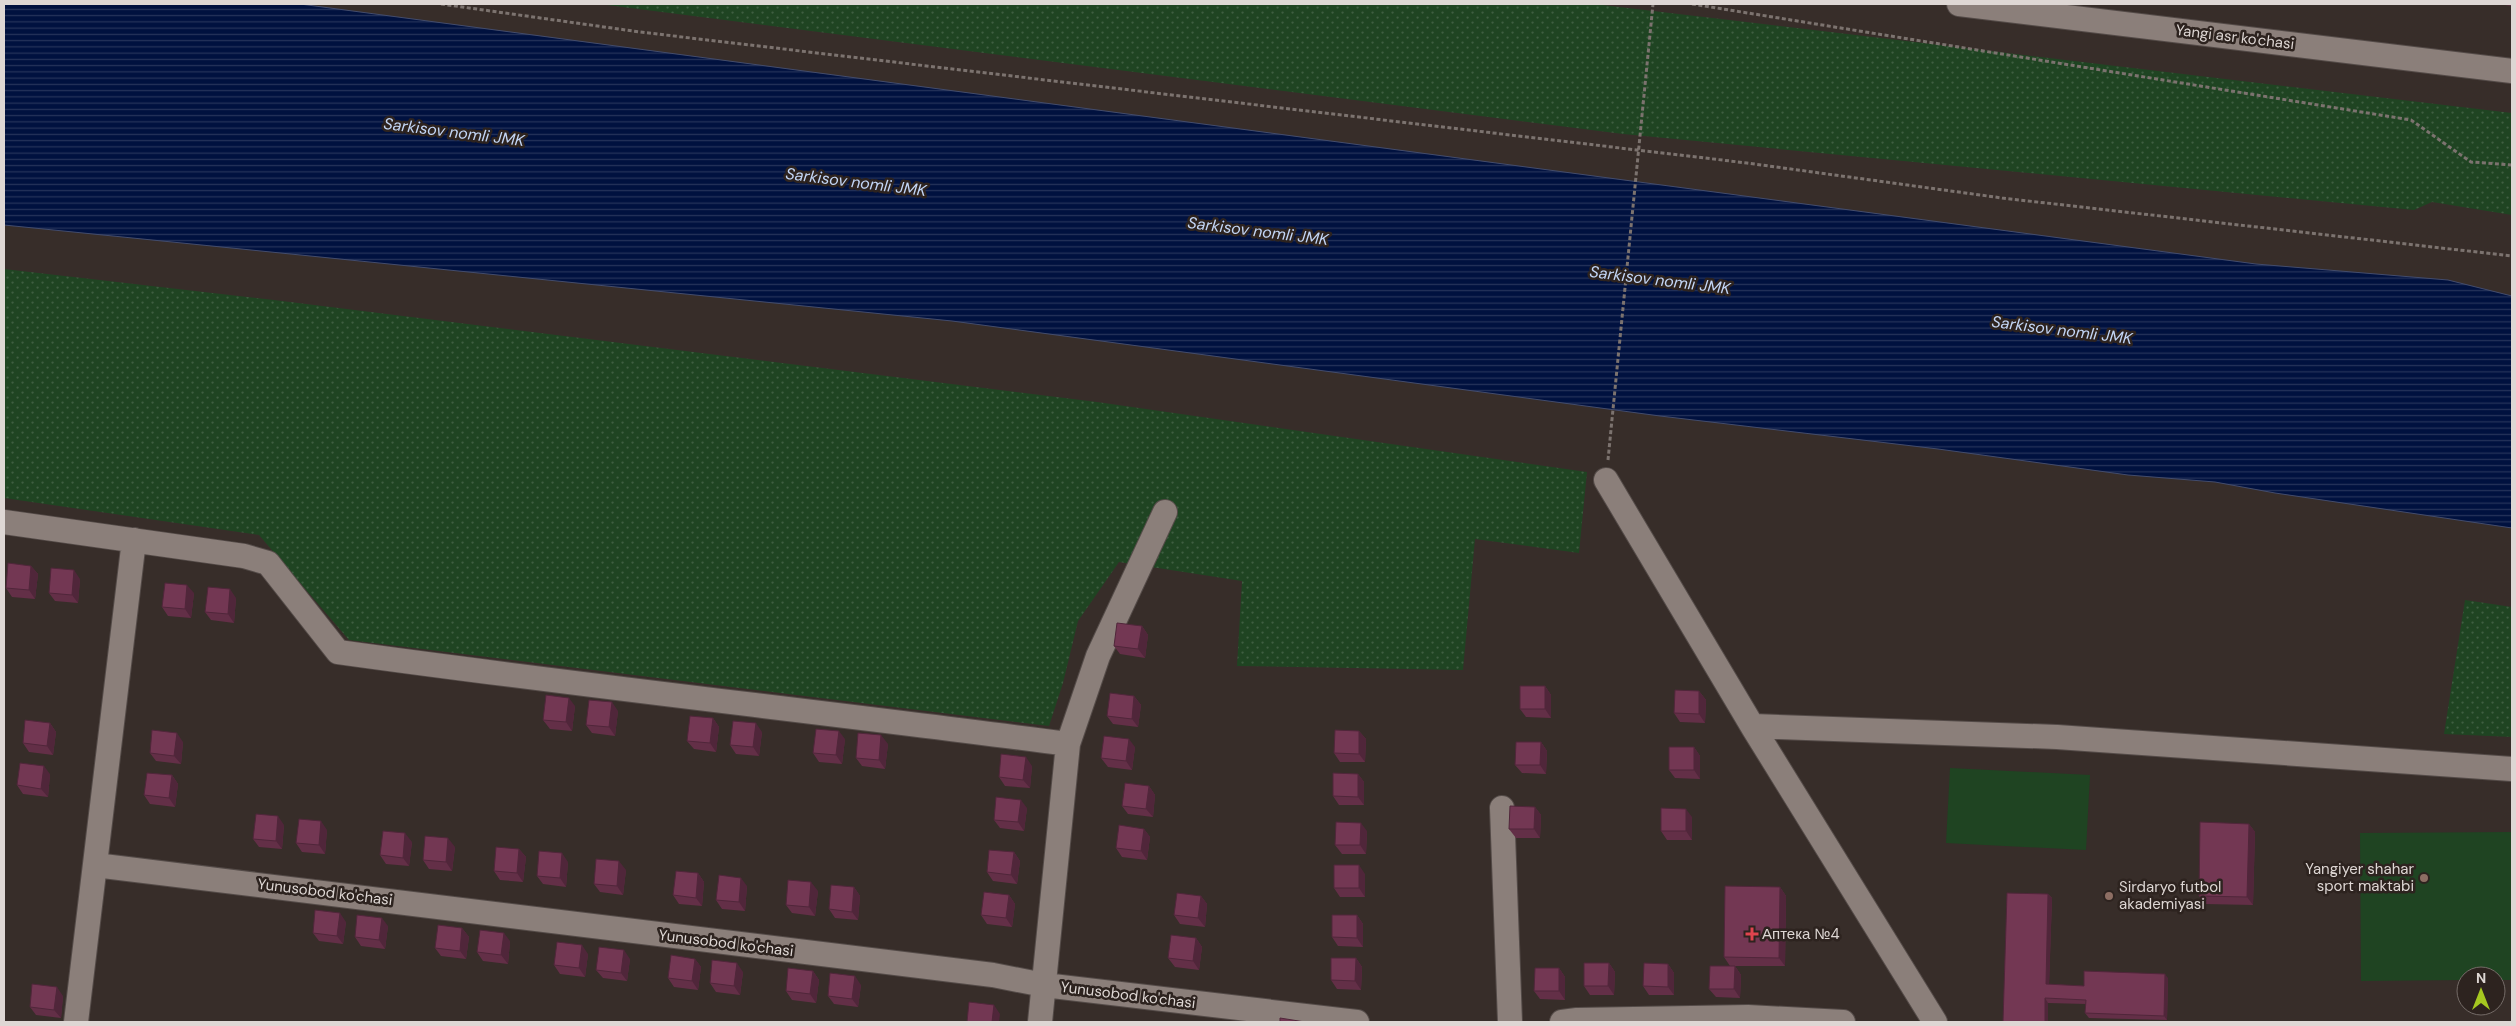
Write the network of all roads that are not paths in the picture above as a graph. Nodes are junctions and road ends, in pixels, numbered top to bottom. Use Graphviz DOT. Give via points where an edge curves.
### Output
graph roads {
  1 [pos="1959,4"];
  2 [pos="2512,71"];
  3 [pos="1606,480"];
  4 [pos="1165,512"];
  5 [pos="4,522"];
  6 [pos="134,540"];
  7 [pos="1753,726"];
  8 [pos="1068,744"];
  9 [pos="2512,769"];
  10 [pos="1502,808"];
  11 [pos="95,866"];
  12 [pos="1044,985"];
  13 [pos="1748,1019"];
  14 [pos="76,1022"];
  15 [pos="1040,1022"];
  16 [pos="1357,1022"];
  17 [pos="1510,1022"];
  18 [pos="1562,1022"];
  19 [pos="1843,1022"];
  20 [pos="1935,1022"];
  1 -- 2 [label="street, Yangi asr ko'chasi"];
  3 -- 7 [label="street"];
  4 -- 8 [label="street" via="1098,656"];
  5 -- 6 [label="street"];
  6 -- 8 [label="street" via="244,556 268,564 338,652"];
  6 -- 11 [label="street"];
  7 -- 9 [label="street" via="2057,738"];
  7 -- 20 [label="street"];
  8 -- 12 [label="street"];
  10 -- 17 [label="street"];
  11 -- 12 [label="street, Yunusobod ko'chasi" via="993,975"];
  11 -- 14 [label="street"];
  12 -- 15 [label="street"];
  12 -- 16 [label="street, Yunusobod ko'chasi"];
  13 -- 18 [label="street"];
  13 -- 19 [label="street"];
}
